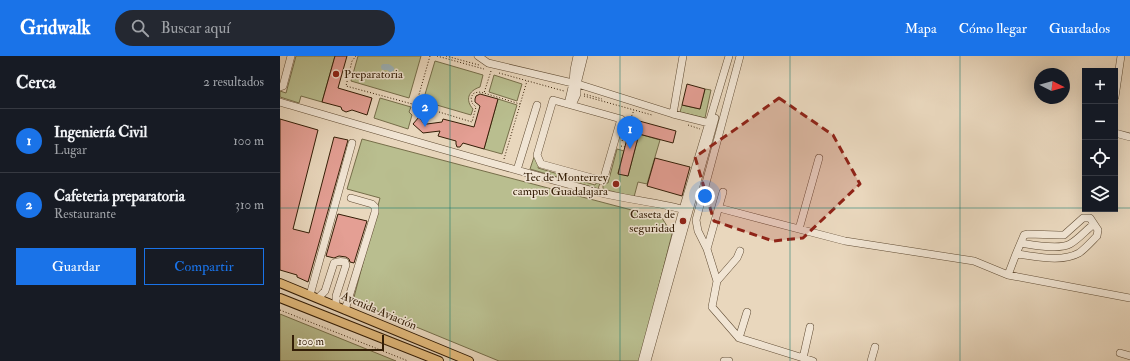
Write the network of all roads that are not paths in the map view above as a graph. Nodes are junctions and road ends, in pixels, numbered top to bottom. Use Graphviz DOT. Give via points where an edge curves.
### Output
graph roads {
  1 [pos="291,56"];
  2 [pos="478,56"];
  3 [pos="577,56"];
  4 [pos="584,56"];
  5 [pos="683,56"];
  6 [pos="729,56"];
  7 [pos="732,56"];
  8 [pos="740,56"];
  9 [pos="1121,56"];
  10 [pos="488,65"];
  11 [pos="1118,76"];
  12 [pos="575,84"];
  13 [pos="280,87"];
  14 [pos="280,102"];
  15 [pos="570,105"];
  16 [pos="537,106"];
  17 [pos="673,114"];
  18 [pos="711,124"];
  19 [pos="1118,134"];
  20 [pos="1130,137"];
  21 [pos="352,143"];
  22 [pos="819,158"];
  23 [pos="517,170"];
  24 [pos="603,181"];
  25 [pos="723,192"];
  26 [pos="600,193"];
  27 [pos="351,198"];
  28 [pos="719,208"];
  29 [pos="686,210"];
  30 [pos="1094,224"];
  31 [pos="799,229"];
  32 [pos="1020,243"];
  33 [pos="707,249"];
  34 [pos="740,251"];
  35 [pos="1016,254"];
  36 [pos="1008,275"];
  37 [pos="717,281"];
  38 [pos="280,283"];
  39 [pos="314,297"];
  40 [pos="280,298"];
  41 [pos="1130,298"];
  42 [pos="336,306"];
  43 [pos="345,310"];
  44 [pos="747,312"];
  45 [pos="810,327"];
  46 [pos="739,338"];
  47 [pos="875,347"];
  48 [pos="445,352"];
  49 [pos="1120,353"];
  50 [pos="1130,356"];
  51 [pos="803,358"];
  52 [pos="440,361"];
  53 [pos="469,361"];
  54 [pos="642,361"];
  55 [pos="647,361"];
  56 [pos="724,361"];
  57 [pos="729,361"];
  58 [pos="813,361"];
  59 [pos="871,361"];
  1 -- 13 [label="street"];
  2 -- 10 [label="street"];
  3 -- 12 [label="street"];
  4 -- 12 [label="street"];
  5 -- 17 [label="street"];
  6 -- 18 [label="street"];
  7 -- 18 [label="street"];
  8 -- 33 [label="street" via="696,220 698,231"];
  9 -- 11 [label="street"];
  10 -- 12 [label="street"];
  12 -- 15 [label="street"];
  12 -- 17 [label="street"];
  14 -- 23 [label="street"];
  15 -- 24 [label="street" via="621,120"];
  15 -- 24 [label="street" via="553,100 537,155 541,164"];
  16 -- 23 [label="street"];
  17 -- 18 [label="street"];
  18 -- 29 [label="street"];
  18 -- 29 [label="street" via="707,130"];
  19 -- 20 [label="street"];
  21 -- 39 [label="street"];
  22 -- 31 [label="street"];
  23 -- 26 [label="street"];
  24 -- 26 [label="street"];
  25 -- 28 [label="street"];
  26 -- 29 [label="street"];
  27 -- 43 [label="street" via="372,204 375,212"];
  28 -- 31 [label="street"];
  28 -- 33 [label="street"];
  29 -- 54 [label="street"];
  29 -- 55 [label="street"];
  30 -- 32 [label="street" via="1064,246"];
  30 -- 32 [label="street" via="1090,218 1083,218 1059,236 1028,234 1024,235"];
  30 -- 35 [label="street" via="1098,236 1079,253 1052,258"];
  31 -- 36 [label="street" via="845,241 974,261"];
  32 -- 35 [label="street"];
  33 -- 37 [label="street"];
  34 -- 37 [label="street"];
  35 -- 36 [label="street"];
  36 -- 41 [label="street"];
  37 -- 46 [label="street" via="712,307"];
  38 -- 39 [label="main road, Avenida Aviación"];
  39 -- 42 [label="main road, Avenida Aviación"];
  39 -- 42 [label="street" via="325,292 334,263 345,262 336,296"];
  40 -- 52 [label="main road, Avenida Aviación"];
  42 -- 43 [label="main road, Avenida Aviación"];
  43 -- 48 [label="main road, Avenida Aviación"];
  44 -- 46 [label="street"];
  45 -- 51 [label="street"];
  46 -- 51 [label="street"];
  47 -- 59 [label="street"];
  48 -- 52 [label="main road"];
  48 -- 53 [label="main road, Avenida Aviación"];
  49 -- 50 [label="street"];
  51 -- 58 [label="street"];
  56 -- 57 [label="street"];
}
